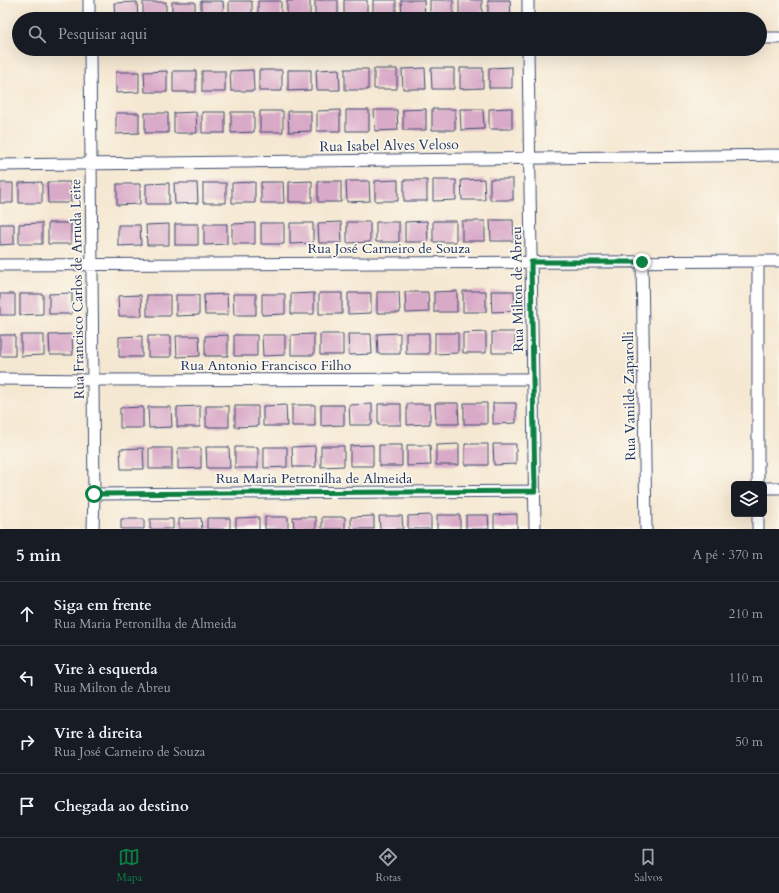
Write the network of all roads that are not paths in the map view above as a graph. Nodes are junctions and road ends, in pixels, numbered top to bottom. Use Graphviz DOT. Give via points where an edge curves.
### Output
graph roads {
  1 [pos="89,0"];
  2 [pos="528,0"];
  3 [pos="89,12"];
  4 [pos="528,12"];
  5 [pos="767,38"];
  6 [pos="779,38"];
  7 [pos="90,56"];
  8 [pos="528,56"];
  9 [pos="779,155"];
  10 [pos="530,158"];
  11 [pos="91,163"];
  12 [pos="0,164"];
  13 [pos="758,261"];
  14 [pos="779,261"];
  15 [pos="531,262"];
  16 [pos="642,262"];
  17 [pos="0,265"];
  18 [pos="92,265"];
  19 [pos="0,379"];
  20 [pos="93,380"];
  21 [pos="533,380"];
  22 [pos="758,481"];
  23 [pos="767,488"];
  24 [pos="779,488"];
  25 [pos="535,491"];
  26 [pos="94,494"];
  27 [pos="758,517"];
  28 [pos="94,529"];
  29 [pos="535,529"];
  30 [pos="646,529"];
  31 [pos="758,529"];
  1 -- 3 [label="street"];
  2 -- 4 [label="street"];
  5 -- 6 [label="street"];
  7 -- 11 [label="street, Rua Francisco Carlos de Arruda Leite"];
  8 -- 10 [label="street, Rua Milton de Abreu"];
  9 -- 10 [label="street, Rua Isabel Alves Veloso"];
  10 -- 11 [label="street, Rua Isabel Alves Veloso"];
  10 -- 15 [label="street, Rua Milton de Abreu"];
  11 -- 12 [label="street, Rua Isabel Alves Veloso"];
  11 -- 18 [label="street, Rua Francisco Carlos de Arruda Leite"];
  13 -- 14 [label="street, Rua José Carneiro de Souza"];
  13 -- 16 [label="street, Rua José Carneiro de Souza"];
  13 -- 22 [label="street"];
  15 -- 16 [label="street, Rua José Carneiro de Souza"];
  15 -- 18 [label="street, Rua José Carneiro de Souza"];
  15 -- 21 [label="street, Rua Milton de Abreu"];
  16 -- 30 [label="street, Rua Vanilde Zaparolli"];
  17 -- 18 [label="street, Rua José Carneiro de Souza"];
  18 -- 20 [label="street, Rua Francisco Carlos de Arruda Leite"];
  19 -- 20 [label="street, Rua Antonio Francisco Filho"];
  20 -- 21 [label="street, Rua Antonio Francisco Filho"];
  20 -- 26 [label="street, Rua Francisco Carlos de Arruda Leite"];
  21 -- 25 [label="street, Rua Milton de Abreu"];
  23 -- 24 [label="street"];
  25 -- 26 [label="street, Rua Maria Petronilha de Almeida"];
  25 -- 29 [label="street, Rua Milton de Abreu"];
  26 -- 28 [label="street, Rua Francisco Carlos de Arruda Leite"];
  27 -- 31 [label="street"];
}
